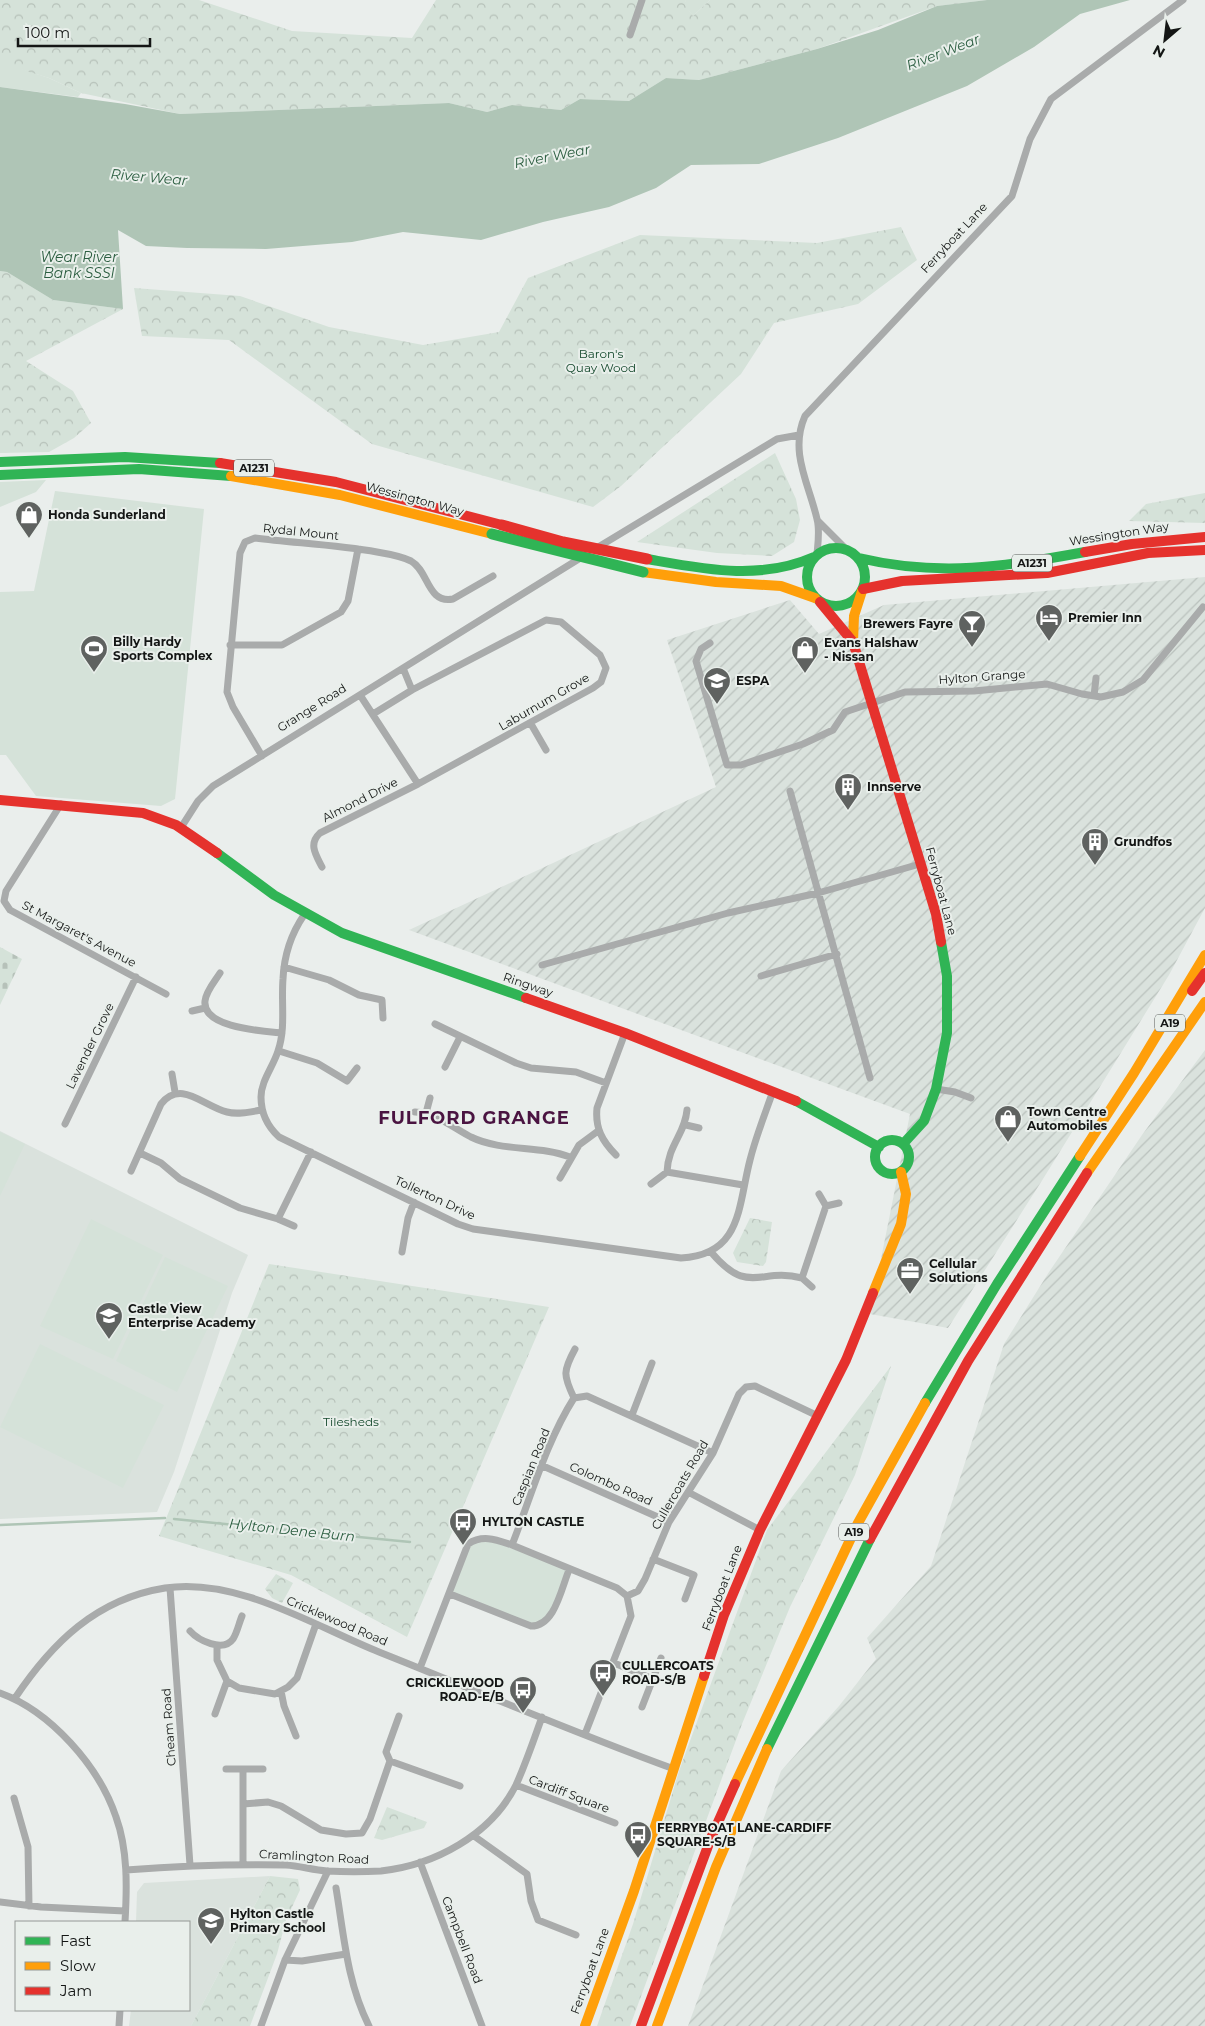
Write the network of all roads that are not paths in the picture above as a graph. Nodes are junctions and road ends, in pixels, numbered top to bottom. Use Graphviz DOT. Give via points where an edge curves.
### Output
graph roads {
  1 [pos="642,0"];
  2 [pos="1183,0"];
  3 [pos="630,36"];
  4 [pos="799,435"];
  5 [pos="0,462"];
  6 [pos="0,474"];
  7 [pos="818,521"];
  8 [pos="1205,537"];
  9 [pos="358,549"];
  10 [pos="846,549"];
  11 [pos="1205,550"];
  12 [pos="816,555"];
  13 [pos="859,558"];
  14 [pos="493,576"];
  15 [pos="863,590"];
  16 [pos="818,600"];
  17 [pos="1203,607"];
  18 [pos="853,642"];
  19 [pos="710,643"];
  20 [pos="230,645"];
  21 [pos="403,668"];
  22 [pos="1096,678"];
  23 [pos="412,690"];
  24 [pos="360,695"];
  25 [pos="1094,696"];
  26 [pos="872,704"];
  27 [pos="373,714"];
  28 [pos="531,724"];
  29 [pos="546,750"];
  30 [pos="262,756"];
  31 [pos="418,784"];
  32 [pos="790,791"];
  33 [pos="0,800"];
  34 [pos="61,804"];
  35 [pos="182,826"];
  36 [pos="920,864"];
  37 [pos="322,867"];
  38 [pos="818,893"];
  39 [pos="304,915"];
  40 [pos="837,954"];
  41 [pos="1205,955"];
  42 [pos="542,965"];
  43 [pos="284,967"];
  44 [pos="220,973"];
  45 [pos="1205,973"];
  46 [pos="761,976"];
  47 [pos="136,977"];
  48 [pos="166,994"];
  49 [pos="1205,1002"];
  50 [pos="205,1008"];
  51 [pos="192,1011"];
  52 [pos="1205,1014"];
  53 [pos="383,1018"];
  54 [pos="435,1024"];
  55 [pos="282,1033"];
  56 [pos="625,1033"];
  57 [pos="460,1037"];
  58 [pos="279,1051"];
  59 [pos="445,1067"];
  60 [pos="358,1068"];
  61 [pos="1134,1073"];
  62 [pos="172,1074"];
  63 [pos="870,1078"];
  64 [pos="606,1083"];
  65 [pos="1146,1087"];
  66 [pos="936,1089"];
  67 [pos="773,1091"];
  68 [pos="175,1092"];
  69 [pos="430,1098"];
  70 [pos="971,1098"];
  71 [pos="261,1110"];
  72 [pos="687,1110"];
  73 [pos="415,1112"];
  74 [pos="426,1112"];
  75 [pos="65,1124"];
  76 [pos="686,1124"];
  77 [pos="699,1128"];
  78 [pos="598,1131"];
  79 [pos="903,1144"];
  80 [pos="879,1147"];
  81 [pos="311,1152"];
  82 [pos="140,1153"];
  83 [pos="616,1155"];
  84 [pos="570,1157"];
  85 [pos="131,1171"];
  86 [pos="667,1172"];
  87 [pos="901,1172"];
  88 [pos="560,1178"];
  89 [pos="651,1184"];
  90 [pos="743,1186"];
  91 [pos="819,1194"];
  92 [pos="414,1202"];
  93 [pos="839,1203"];
  94 [pos="826,1206"];
  95 [pos="278,1219"];
  96 [pos="294,1226"];
  97 [pos="402,1252"];
  98 [pos="711,1252"];
  99 [pos="802,1278"];
  100 [pos="812,1287"];
  101 [pos="575,1349"];
  102 [pos="652,1363"];
  103 [pos="574,1398"];
  104 [pos="632,1415"];
  105 [pos="818,1416"];
  106 [pos="713,1453"];
  107 [pos="543,1466"];
  108 [pos="688,1492"];
  109 [pos="669,1522"];
  110 [pos="760,1530"];
  111 [pos="512,1545"];
  112 [pos="653,1558"];
  113 [pos="569,1570"];
  114 [pos="170,1588"];
  115 [pos="450,1594"];
  116 [pos="628,1596"];
  117 [pos="685,1598"];
  118 [pos="242,1616"];
  119 [pos="316,1624"];
  120 [pos="190,1631"];
  121 [pos="217,1646"];
  122 [pos="661,1658"];
  123 [pos="614,1663"];
  124 [pos="420,1668"];
  125 [pos="652,1679"];
  126 [pos="227,1681"];
  127 [pos="281,1691"];
  128 [pos="0,1693"];
  129 [pos="15,1698"];
  130 [pos="642,1707"];
  131 [pos="214,1714"];
  132 [pos="399,1716"];
  133 [pos="542,1717"];
  134 [pos="585,1734"];
  135 [pos="296,1736"];
  136 [pos="390,1761"];
  137 [pos="226,1769"];
  138 [pos="674,1769"];
  139 [pos="243,1770"];
  140 [pos="263,1770"];
  141 [pos="516,1785"];
  142 [pos="460,1786"];
  143 [pos="14,1798"];
  144 [pos="243,1804"];
  145 [pos="616,1823"];
  146 [pos="474,1836"];
  147 [pos="420,1862"];
  148 [pos="190,1865"];
  149 [pos="243,1865"];
  150 [pos="126,1870"];
  151 [pos="328,1871"];
  152 [pos="336,1888"];
  153 [pos="0,1902"];
  154 [pos="29,1906"];
  155 [pos="125,1911"];
  156 [pos="125,1921"];
  157 [pos="576,1935"];
  158 [pos="346,1954"];
  159 [pos="285,1960"];
  160 [pos="120,2011"];
  161 [pos="119,2026"];
  162 [pos="260,2026"];
  163 [pos="369,2026"];
  164 [pos="482,2026"];
  165 [pos="585,2026"];
  166 [pos="641,2026"];
  167 [pos="657,2026"];
  1 -- 3 [label="street"];
  2 -- 4 [label="street, Ferryboat Lane" via="1051,99 1030,139 1012,196 809,410"];
  4 -- 7 [label="street, Ferryboat Lane" via="801,468"];
  4 -- 21 [label="street, Grange Road" via="777,439"];
  5 -- 12 [label="main road, Wessington Way / A1231, bridge" via="141,457 192,460 316,478 396,496 563,542 647,559 721,569 759,571 799,565"];
  6 -- 16 [label="main road, Wessington Way / A1231, bridge" via="186,471 334,493 620,568 708,581 776,584 793,587"];
  7 -- 10 [label="street, Ferryboat Lane"];
  7 -- 12 [label="street, Ferryboat Lane"];
  8 -- 13 [label="main road, Wessington Way / A1231" via="1123,545 1032,563 952,569 907,569"];
  9 -- 14 [label="street, Rydal Mount" via="412,561 434,594 446,600"];
  9 -- 20 [label="street" via="348,601 341,612 282,645"];
  9 -- 20 [label="street, Rydal Mount" via="254,538 246,542 240,553"];
  10 -- 12 [label="main road, Wessington Way" via="837,547"];
  10 -- 13 [label="main road, Wessington Way"];
  11 -- 15 [label="main road, Wessington Way / A1231" via="1148,553 1047,572 902,581"];
  12 -- 16 [label="main road" via="807,570 806,579 809,590"];
  13 -- 15 [label="main road" via="865,570"];
  15 -- 16 [label="main road, Wessington Way" via="855,600 841,606 829,606"];
  15 -- 18 [label="main road, Ferryboat Lane" via="854,616"];
  16 -- 18 [label="main road, Ferryboat Lane"];
  17 -- 25 [label="street, Hylton Grange" via="1143,680 1123,692"];
  18 -- 26 [label="main road, Ferryboat Lane"];
  19 -- 26 [label="street, Hylton Grange" via="701,649 696,661 727,765 742,765 803,744 833,730 845,712"];
  20 -- 30 [label="street, Rydal Mount" via="229,700"];
  21 -- 23 [label="street"];
  21 -- 24 [label="street, Grange Road"];
  22 -- 25 [label="street"];
  23 -- 27 [label="street, Laburnum Grove"];
  23 -- 28 [label="street, Laburnum Grove" via="531,626 555,620 600,655 606,668 605,675 593,688"];
  24 -- 27 [label="street"];
  24 -- 30 [label="street, Grange Road"];
  25 -- 26 [label="street, Hylton Grange" via="1047,684 974,691 905,692"];
  26 -- 36 [label="main road, Ferryboat Lane"];
  27 -- 31 [label="street"];
  28 -- 29 [label="street"];
  28 -- 31 [label="street, Laburnum Grove"];
  30 -- 35 [label="street, Grange Road" via="213,786 198,801"];
  31 -- 37 [label="street, Almond Drive" via="320,833 314,843 314,851"];
  32 -- 38 [label="street"];
  33 -- 34 [label="main road"];
  34 -- 35 [label="main road" via="143,813"];
  34 -- 47 [label="street, St Margaret's Avenue" via="6,891 4,902 10,910"];
  35 -- 39 [label="main road, Ringway" via="251,880"];
  36 -- 38 [label="street"];
  36 -- 66 [label="main road, Ferryboat Lane" via="936,914 947,976 947,1033"];
  38 -- 40 [label="street"];
  38 -- 42 [label="street"];
  39 -- 43 [label="street" via="292,936"];
  39 -- 56 [label="main road, Ringway" via="372,945"];
  40 -- 46 [label="street"];
  40 -- 63 [label="street"];
  41 -- 61 [label="main road"];
  43 -- 53 [label="street" via="329,980 359,995 382,1000"];
  43 -- 55 [label="street"];
  44 -- 50 [label="street" via="207,994"];
  45 -- 61 [label="main road, A19"];
  47 -- 48 [label="street, St Margaret's Avenue"];
  47 -- 75 [label="street, Lavender Grove"];
  49 -- 65 [label="main road, A19"];
  50 -- 51 [label="street"];
  50 -- 55 [label="street" via="212,1016 240,1028"];
  52 -- 65 [label="main road, A19"];
  54 -- 57 [label="street"];
  55 -- 58 [label="street"];
  56 -- 64 [label="street"];
  56 -- 67 [label="main road, Ringway"];
  57 -- 59 [label="street"];
  57 -- 64 [label="street" via="516,1063 532,1068 576,1072"];
  58 -- 60 [label="street" via="317,1063 347,1081"];
  58 -- 71 [label="street" via="263,1084"];
  61 -- 166 [label="main road, A19" via="943,1372 858,1523 711,1838"];
  62 -- 68 [label="street"];
  64 -- 78 [label="street" via="597,1108"];
  65 -- 167 [label="main road, A19" via="1010,1292 938,1412 876,1527 808,1662 724,1847"];
  66 -- 70 [label="street"];
  66 -- 79 [label="main road, Ferryboat Lane" via="924,1121"];
  67 -- 80 [label="main road, Ringway" via="804,1104"];
  67 -- 90 [label="street"];
  68 -- 71 [label="street" via="228,1112"];
  68 -- 82 [label="street" via="161,1104"];
  69 -- 74 [label="street"];
  71 -- 81 [label="street, Tollerton Drive" via="275,1134"];
  72 -- 76 [label="street"];
  73 -- 74 [label="street"];
  74 -- 84 [label="street" via="472,1137 494,1144 556,1152"];
  76 -- 77 [label="street"];
  76 -- 86 [label="street" via="672,1146"];
  78 -- 83 [label="street"];
  78 -- 84 [label="street" via="579,1145"];
  79 -- 80 [label="main road" via="888,1141"];
  79 -- 87 [label="main road" via="909,1159"];
  80 -- 87 [label="main road" via="876,1158 880,1168 892,1174"];
  81 -- 92 [label="street, Tollerton Drive"];
  81 -- 95 [label="street"];
  82 -- 85 [label="street"];
  82 -- 95 [label="street" via="161,1163 180,1180 240,1208"];
  84 -- 88 [label="street"];
  86 -- 89 [label="street"];
  86 -- 90 [label="street"];
  87 -- 105 [label="main road, Ferryboat Lane" via="906,1194 900,1224 861,1324"];
  90 -- 98 [label="street" via="738,1217 732,1231"];
  91 -- 94 [label="street"];
  92 -- 97 [label="street"];
  92 -- 98 [label="street, Tollerton Drive" via="474,1229 681,1258"];
  93 -- 94 [label="street"];
  94 -- 99 [label="street"];
  95 -- 96 [label="street"];
  98 -- 99 [label="street" via="739,1277 752,1279 786,1275"];
  99 -- 100 [label="street"];
  101 -- 103 [label="street" via="564,1369"];
  102 -- 104 [label="street"];
  103 -- 104 [label="street" via="587,1396"];
  103 -- 107 [label="street, Caspian Road"];
  104 -- 106 [label="street"];
  105 -- 106 [label="street, Cullercoats Road" via="755,1386 746,1388 739,1394"];
  105 -- 110 [label="main road, Ferryboat Lane"];
  106 -- 108 [label="street, Cullercoats Road"];
  107 -- 109 [label="street, Colombo Road"];
  107 -- 111 [label="street, Caspian Road"];
  108 -- 109 [label="street, Cullercoats Road"];
  108 -- 110 [label="street"];
  109 -- 112 [label="street, Cullercoats Road"];
  110 -- 138 [label="main road, Ferryboat Lane" via="724,1616"];
  111 -- 113 [label="street"];
  111 -- 115 [label="street" via="484,1538 468,1544"];
  112 -- 116 [label="street, Cullercoats Road" via="638,1591"];
  112 -- 117 [label="street" via="694,1575"];
  113 -- 115 [label="street" via="551,1616 538,1626"];
  113 -- 116 [label="street" via="617,1588"];
  114 -- 119 [label="street, Cricklewood Road" via="192,1587 241,1593"];
  114 -- 129 [label="street, Cricklewood Road" via="124,1600 86,1619 56,1645"];
  114 -- 148 [label="street, Cheam Road"];
  115 -- 124 [label="street"];
  116 -- 123 [label="street" via="631,1616"];
  118 -- 121 [label="street" via="233,1640"];
  119 -- 124 [label="street, Cricklewood Road"];
  119 -- 127 [label="street" via="298,1678"];
  120 -- 121 [label="street"];
  121 -- 126 [label="street" via="217,1660"];
  122 -- 125 [label="street"];
  123 -- 125 [label="street"];
  123 -- 134 [label="street"];
  124 -- 133 [label="street, Cricklewood Road"];
  125 -- 130 [label="street"];
  126 -- 127 [label="street" via="239,1688 275,1694"];
  126 -- 131 [label="street"];
  127 -- 135 [label="street"];
  128 -- 129 [label="street"];
  129 -- 150 [label="street" via="51,1723 90,1766 116,1817"];
  132 -- 136 [label="street" via="386,1752"];
  133 -- 134 [label="street, Cricklewood Road"];
  133 -- 141 [label="street, Cramlington Road"];
  134 -- 138 [label="street, Cricklewood Road"];
  136 -- 142 [label="street"];
  136 -- 144 [label="street" via="362,1833 321,1830 281,1806 268,1802"];
  137 -- 139 [label="street"];
  138 -- 165 [label="main road, Ferryboat Lane"];
  139 -- 140 [label="street"];
  139 -- 144 [label="street"];
  141 -- 145 [label="street, Cardiff Square"];
  141 -- 146 [label="street, Cramlington Road" via="498,1812"];
  143 -- 154 [label="street" via="28,1847"];
  144 -- 149 [label="street"];
  146 -- 147 [label="street, Cramlington Road" via="444,1854"];
  146 -- 157 [label="street" via="527,1874 538,1920"];
  147 -- 151 [label="street, Cramlington Road" via="380,1871"];
  147 -- 164 [label="street, Campbell Road"];
  148 -- 149 [label="street, Cramlington Road"];
  148 -- 150 [label="street, Cramlington Road"];
  149 -- 151 [label="street, Cramlington Road" via="288,1865"];
  150 -- 155 [label="street"];
  151 -- 159 [label="street"];
  152 -- 158 [label="street"];
  153 -- 154 [label="street"];
  154 -- 155 [label="street"];
  155 -- 156 [label="street"];
  158 -- 159 [label="street" via="302,1961"];
  158 -- 163 [label="street" via="361,2011"];
  159 -- 162 [label="street"];
  160 -- 161 [label="street"];
}
